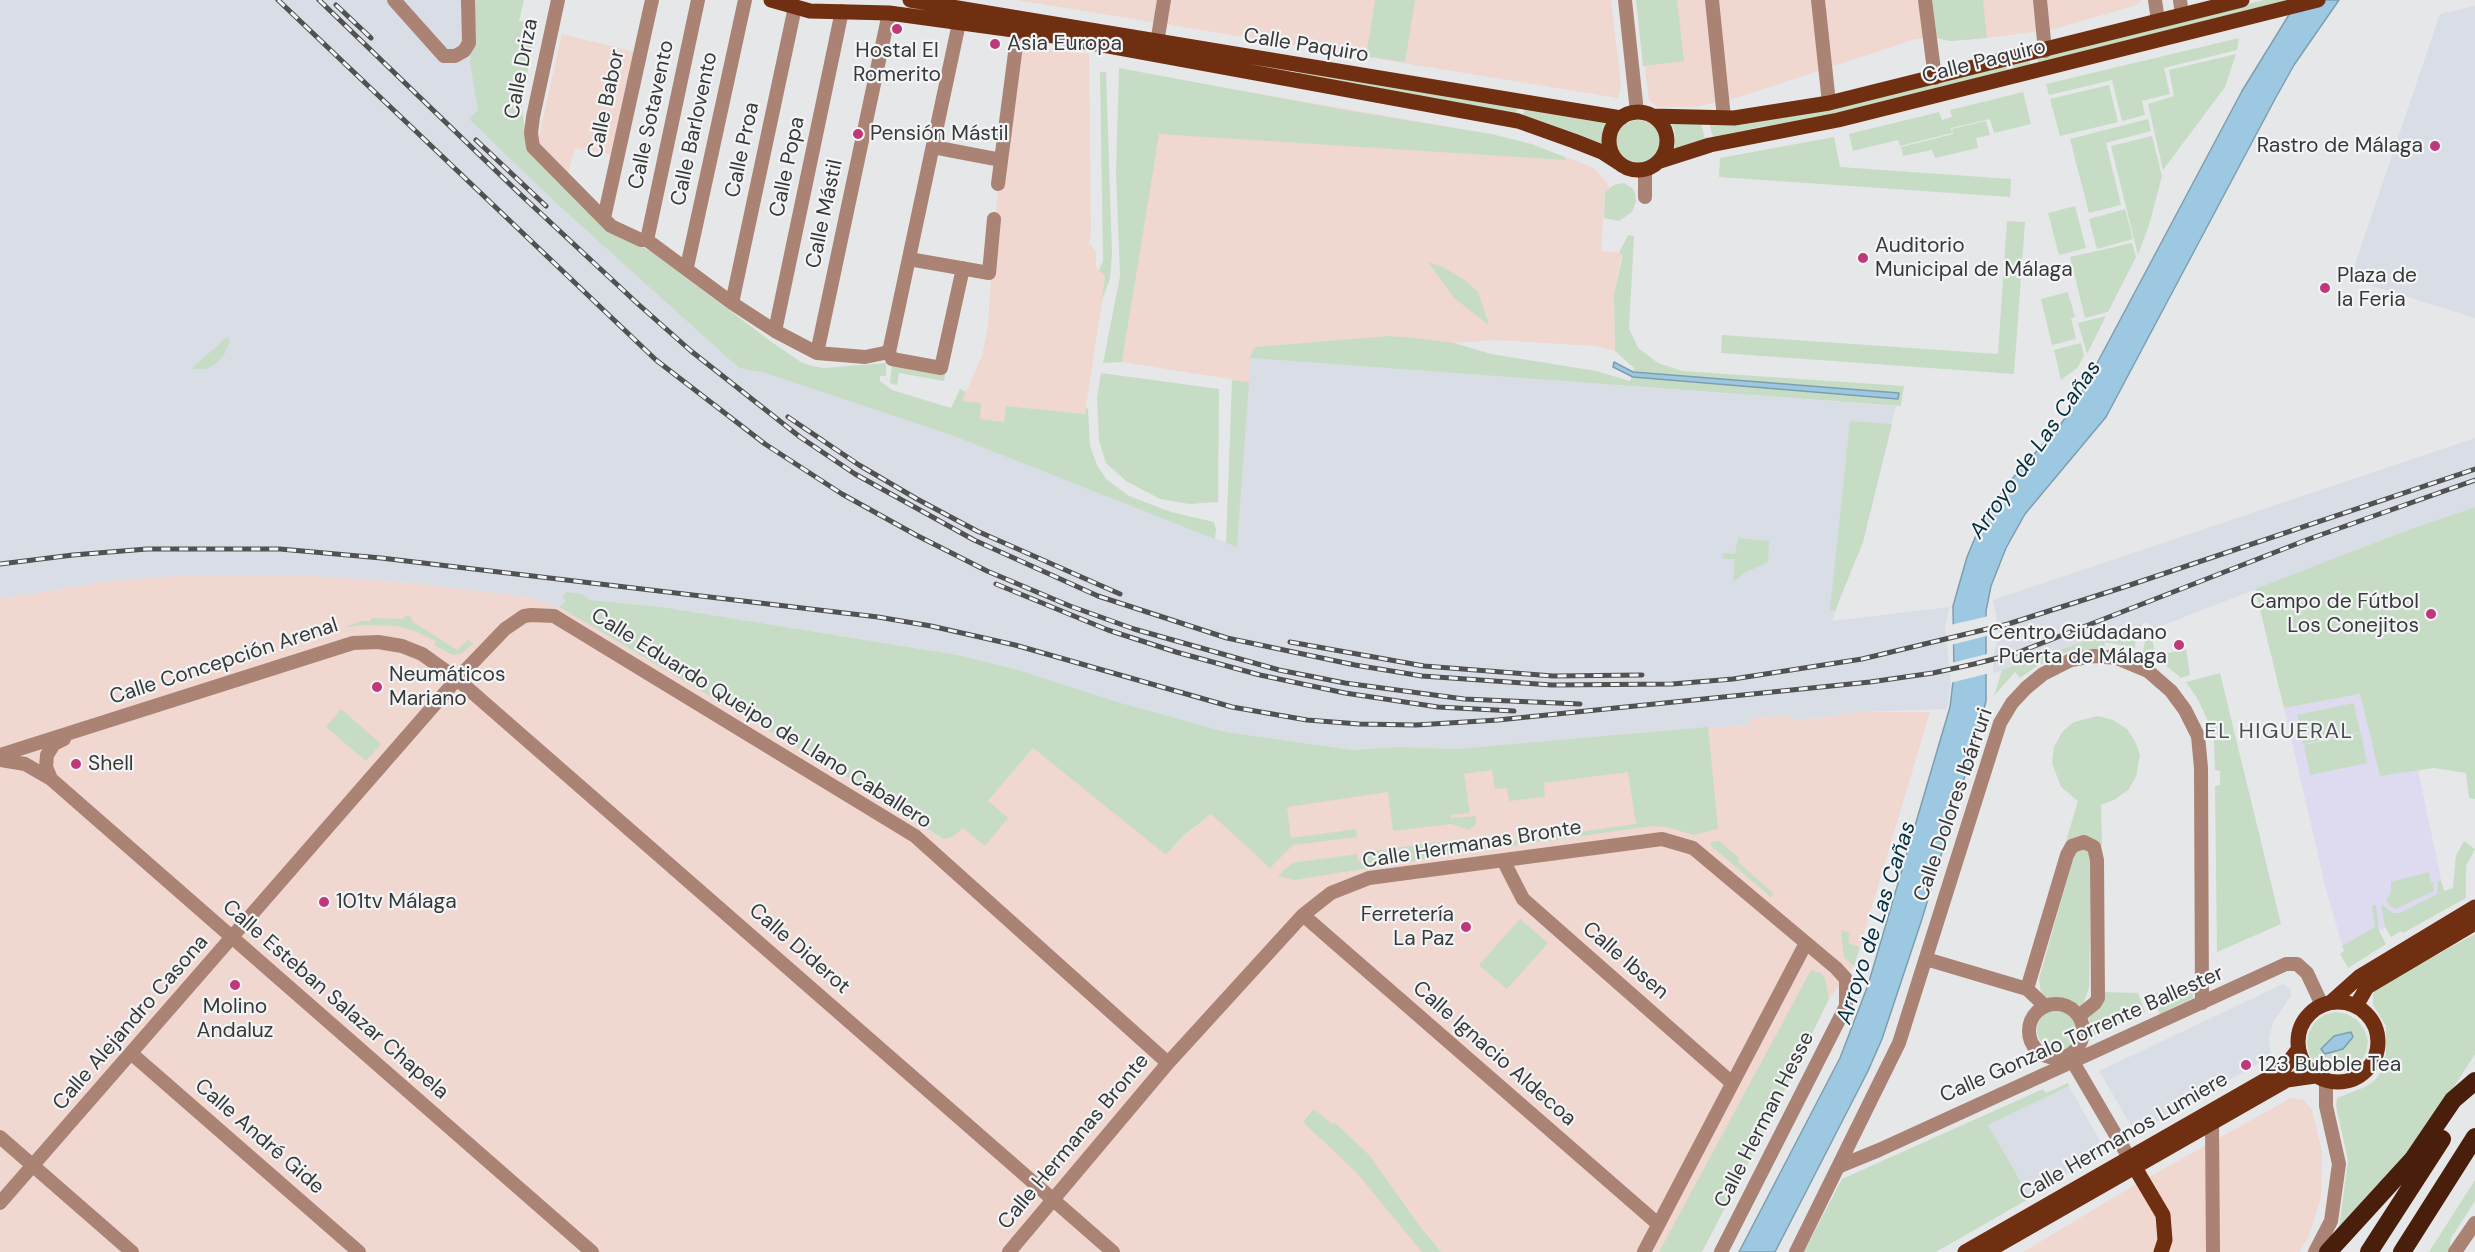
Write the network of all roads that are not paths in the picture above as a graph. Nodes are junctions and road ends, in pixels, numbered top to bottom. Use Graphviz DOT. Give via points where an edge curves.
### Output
graph roads {
  1 [pos="394,0"];
  2 [pos="468,0"];
  3 [pos="558,0"];
  4 [pos="652,0"];
  5 [pos="698,0"];
  6 [pos="745,0"];
  7 [pos="771,0"];
  8 [pos="910,0"];
  9 [pos="1164,0"];
  10 [pos="1625,0"];
  11 [pos="1712,0"];
  12 [pos="1818,0"];
  13 [pos="1924,0"];
  14 [pos="2040,0"];
  15 [pos="2155,0"];
  16 [pos="2242,0"];
  17 [pos="2318,0"];
  18 [pos="797,4"];
  19 [pos="987,6"];
  20 [pos="2181,8"];
  21 [pos="842,11"];
  22 [pos="890,13"];
  23 [pos="2158,21"];
  24 [pos="961,23"];
  25 [pos="1001,28"];
  26 [pos="1018,30"];
  27 [pos="1157,43"];
  28 [pos="2045,51"];
  29 [pos="1935,78"];
  30 [pos="1829,103"];
  31 [pos="1636,112"];
  32 [pos="1653,116"];
  33 [pos="1621,118"];
  34 [pos="1724,118"];
  35 [pos="933,147"];
  36 [pos="1001,160"];
  37 [pos="1660,161"];
  38 [pos="1619,163"];
  39 [pos="1645,169"];
  40 [pos="998,184"];
  41 [pos="1646,197"];
  42 [pos="604,218"];
  43 [pos="994,219"];
  44 [pos="647,240"];
  45 [pos="909,259"];
  46 [pos="687,267"];
  47 [pos="963,268"];
  48 [pos="732,303"];
  49 [pos="775,331"];
  50 [pos="889,352"];
  51 [pos="817,353"];
  52 [pos="457,679"];
  53 [pos="80,730"];
  54 [pos="0,755"];
  55 [pos="0,760"];
  56 [pos="51,779"];
  57 [pos="1503,860"];
  58 [pos="2475,907"];
  59 [pos="1302,915"];
  60 [pos="2475,923"];
  61 [pos="233,938"];
  62 [pos="1806,943"];
  63 [pos="1926,958"];
  64 [pos="2027,989"];
  65 [pos="2326,1003"];
  66 [pos="2202,1004"];
  67 [pos="1846,1006"];
  68 [pos="2045,1006"];
  69 [pos="2356,1006"];
  70 [pos="2079,1016"];
  71 [pos="2297,1051"];
  72 [pos="132,1054"];
  73 [pos="2072,1059"];
  74 [pos="1168,1063"];
  75 [pos="2320,1079"];
  76 [pos="2475,1081"];
  77 [pos="1732,1083"];
  78 [pos="2475,1086"];
  79 [pos="2212,1123"];
  80 [pos="0,1137"];
  81 [pos="2475,1137"];
  82 [pos="2132,1162"];
  83 [pos="32,1166"];
  84 [pos="1840,1166"];
  85 [pos="1054,1200"];
  86 [pos="0,1203"];
  87 [pos="1658,1224"];
  88 [pos="2473,1225"];
  89 [pos="132,1252"];
  90 [pos="359,1252"];
  91 [pos="592,1252"];
  92 [pos="1009,1252"];
  93 [pos="1113,1252"];
  94 [pos="1644,1252"];
  95 [pos="1721,1252"];
  96 [pos="1796,1252"];
  97 [pos="1965,1252"];
  98 [pos="1986,1252"];
  99 [pos="2161,1252"];
  100 [pos="2213,1252"];
  101 [pos="2315,1252"];
  102 [pos="2328,1252"];
  103 [pos="2369,1252"];
  104 [pos="2402,1252"];
  105 [pos="2455,1252"];
  106 [pos="2464,1252"];
  1 -- 2 [label="street" via="444,56 455,56 469,43"];
  3 -- 42 [label="street, Calle Driza" via="533,117 533,147"];
  4 -- 42 [label="street, Calle Babor"];
  5 -- 44 [label="street, Calle Sotavento"];
  6 -- 46 [label="street, Calle Barlovento"];
  7 -- 18 [label="main road, Calle Paquiro"];
  8 -- 19 [label="main road, Calle Paquiro"];
  9 -- 27 [label="street"];
  10 -- 31 [label="street"];
  11 -- 34 [label="street"];
  12 -- 30 [label="street"];
  13 -- 29 [label="street"];
  14 -- 28 [label="street"];
  15 -- 23 [label="street"];
  16 -- 20 [label="main road, Calle Paquiro"];
  17 -- 37 [label="main road, Calle Paquiro" via="1838,120 1710,145"];
  18 -- 21 [label="main road, Calle Paquiro" via="810,11"];
  18 -- 48 [label="street, Calle Proa"];
  19 -- 24 [label="main road"];
  19 -- 25 [label="main road"];
  19 -- 27 [label="main road, Calle Paquiro"];
  20 -- 23 [label="main road, Calle Paquiro"];
  21 -- 22 [label="main road, Calle Paquiro"];
  21 -- 49 [label="street, Calle Popa"];
  22 -- 24 [label="main road, Calle Paquiro"];
  22 -- 51 [label="street, Calle Mástil"];
  23 -- 28 [label="main road, Calle Paquiro"];
  24 -- 25 [label="main road, Calle Paquiro"];
  24 -- 35 [label="street"];
  25 -- 26 [label="main road, Calle Paquiro"];
  26 -- 36 [label="street"];
  26 -- 38 [label="main road, Calle Paquiro" via="1518,121 1602,152"];
  27 -- 33 [label="main road, Calle Paquiro"];
  28 -- 29 [label="main road, Calle Paquiro"];
  29 -- 30 [label="main road, Calle Paquiro"];
  30 -- 34 [label="main road, Calle Paquiro"];
  31 -- 32 [label="main road"];
  31 -- 33 [label="main road"];
  32 -- 34 [label="main road, Calle Paquiro"];
  32 -- 37 [label="main road" via="1667,137"];
  33 -- 38 [label="main road" via="1610,135 1613,156"];
  35 -- 36 [label="street"];
  35 -- 45 [label="street"];
  36 -- 40 [label="street"];
  37 -- 39 [label="main road"];
  38 -- 39 [label="main road"];
  39 -- 41 [label="street"];
  42 -- 44 [label="street" via="611,226"];
  43 -- 47 [label="street" via="988,273"];
  44 -- 46 [label="street"];
  45 -- 47 [label="street"];
  45 -- 50 [label="street"];
  46 -- 48 [label="street"];
  47 -- 50 [label="street" via="941,368 892,359"];
  48 -- 49 [label="street"];
  49 -- 51 [label="street"];
  50 -- 51 [label="street" via="865,357"];
  52 -- 53 [label="street, Calle Concepción Arenal" via="402,645 353,643"];
  52 -- 61 [label="street, Calle Alejandro Casona"];
  52 -- 74 [label="street, Calle Eduardo Queipo de Llano Caballero" via="505,628 524,616 554,616 915,836"];
  52 -- 85 [label="street, Calle Diderot"];
  53 -- 54 [label="street, Calle Concepción Arenal"];
  53 -- 56 [label="street" via="54,744 47,755"];
  55 -- 56 [label="street, Calle Esteban Salazar Chapela" via="25,764"];
  56 -- 61 [label="street, Calle Esteban Salazar Chapela"];
  57 -- 59 [label="street, Calle Hermanas Bronte" via="1369,879 1331,893"];
  57 -- 62 [label="street, Calle Hermanas Bronte" via="1662,839 1678,842 1693,848"];
  57 -- 77 [label="street, Calle Ibsen" via="1522,899"];
  58 -- 65 [label="main road" via="2359,977"];
  59 -- 74 [label="street, Calle Hermanas Bronte"];
  59 -- 87 [label="street, Calle Ignacio Aldecoa"];
  60 -- 69 [label="main road" via="2367,987"];
  61 -- 72 [label="street, Calle Alejandro Casona"];
  61 -- 91 [label="street, Calle Esteban Salazar Chapela"];
  62 -- 67 [label="street, Calle Hermanas Bronte" via="1846,979"];
  62 -- 77 [label="street"];
  63 -- 64 [label="street"];
  63 -- 66 [label="street, Calle Dolores Ibárruri" via="1991,747 2012,703 2043,674 2071,660 2117,658 2148,671 2171,691 2198,736"];
  63 -- 84 [label="street, Calle Dolores Ibárruri" via="1899,1043"];
  64 -- 68 [label="street"];
  64 -- 70 [label="street" via="2067,855 2072,846 2084,843 2094,848 2097,860 2098,998"];
  65 -- 66 [label="street, Calle Gonzalo Torrente Ballester" via="2307,973 2297,964 2286,964"];
  65 -- 69 [label="main road"];
  65 -- 71 [label="main road" via="2303,1020"];
  66 -- 73 [label="street, Calle Gonzalo Torrente Ballester"];
  67 -- 95 [label="street, Calle Herman Hesse"];
  68 -- 70 [label="street" via="2068,1006"];
  68 -- 73 [label="street" via="2030,1023 2030,1041 2045,1056"];
  69 -- 75 [label="main road" via="2372,1020 2376,1030 2379,1044 2375,1059 2355,1079 2340,1083"];
  70 -- 73 [label="street" via="2084,1034"];
  71 -- 75 [label="main road" via="2304,1065"];
  71 -- 82 [label="main road, Calle Hermanos Lumiere" via="2285,1067"];
  72 -- 83 [label="street, Calle Alejandro Casona"];
  72 -- 90 [label="street, Calle André Gide"];
  73 -- 82 [label="street"];
  73 -- 84 [label="street, Calle Gonzalo Torrente Ballester"];
  74 -- 85 [label="street, Calle Hermanas Bronte"];
  75 -- 79 [label="main road, Calle Hermanos Lumiere" via="2287,1080"];
  75 -- 101 [label="street" via="2339,1164 2331,1221"];
  76 -- 102 [label="highway" via="2453,1100 2413,1159"];
  77 -- 87 [label="street"];
  78 -- 103 [label="highway"];
  79 -- 82 [label="main road, Calle Hermanos Lumiere"];
  79 -- 100 [label="street"];
  80 -- 83 [label="street"];
  81 -- 104 [label="highway"];
  82 -- 97 [label="main road, Calle Hermanos Lumiere"];
  82 -- 98 [label="main road, Calle Hermanos Lumiere"];
  82 -- 99 [label="main road" via="2163,1215 2165,1240"];
  83 -- 86 [label="street, Calle Alejandro Casona"];
  83 -- 89 [label="street"];
  84 -- 96 [label="street, Calle Dolores Ibárruri"];
  85 -- 92 [label="street, Calle Hermanas Bronte"];
  85 -- 93 [label="street, Calle Diderot"];
  87 -- 94 [label="street"];
  88 -- 105 [label="street"];
  88 -- 106 [label="street"];
}
